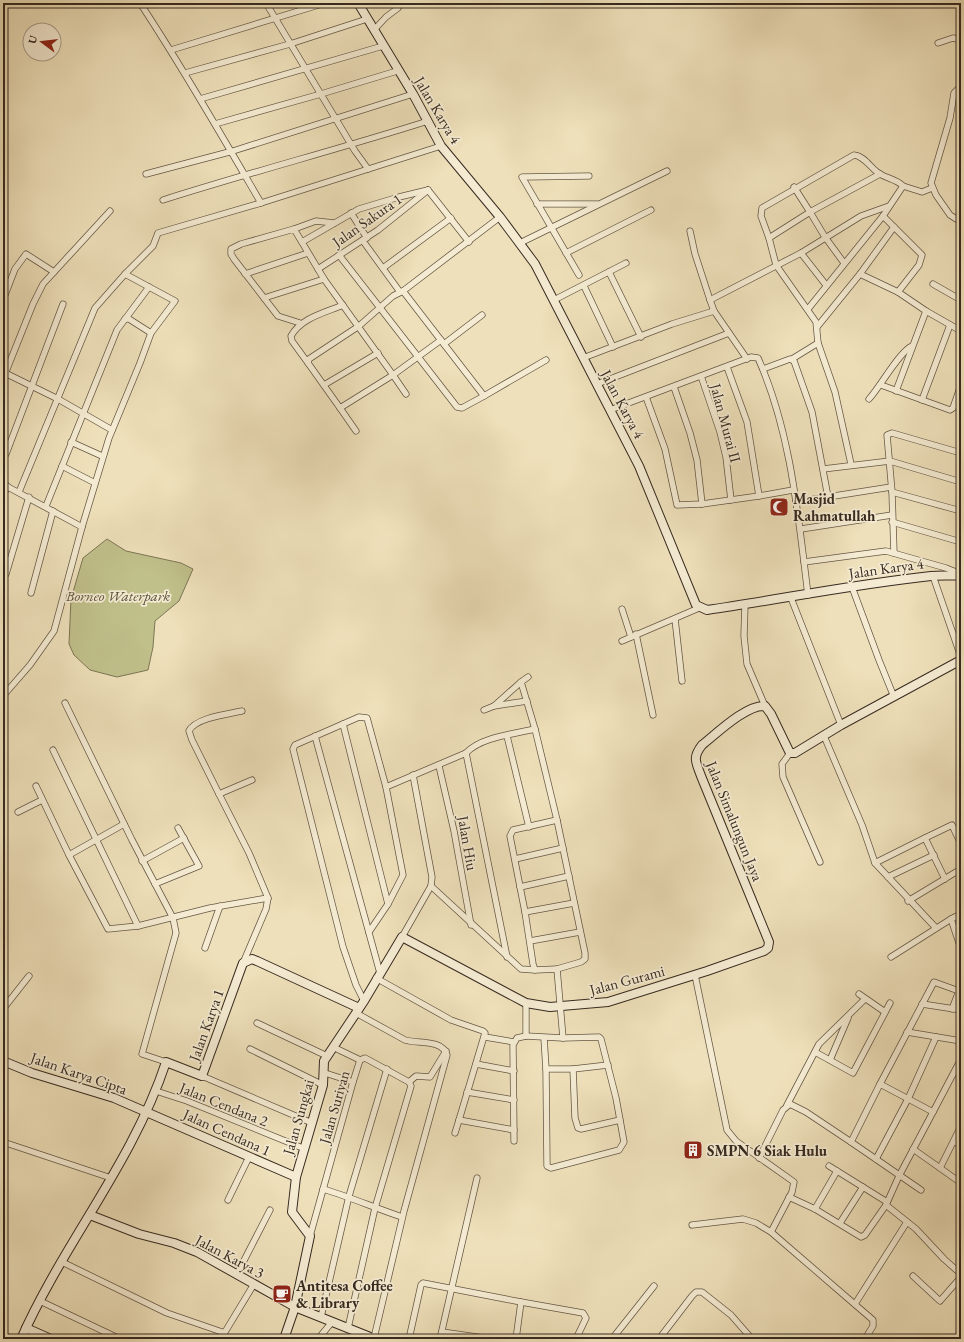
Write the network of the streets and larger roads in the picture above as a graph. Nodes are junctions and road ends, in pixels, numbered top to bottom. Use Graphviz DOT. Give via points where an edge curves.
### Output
graph roads {
  1 [pos="140,3"];
  2 [pos="266,3"];
  3 [pos="325,3"];
  4 [pos="358,3"];
  5 [pos="398,8"];
  6 [pos="275,18"];
  7 [pos="367,19"];
  8 [pos="374,30"];
  9 [pos="961,40"];
  10 [pos="938,43"];
  11 [pos="290,44"];
  12 [pos="384,46"];
  13 [pos="171,50"];
  14 [pos="306,69"];
  15 [pos="398,70"];
  16 [pos="185,73"];
  17 [pos="961,86"];
  18 [pos="321,94"];
  19 [pos="413,94"];
  20 [pos="200,99"];
  21 [pos="336,120"];
  22 [pos="428,121"];
  23 [pos="215,124"];
  24 [pos="351,145"];
  25 [pos="441,146"];
  26 [pos="233,151"];
  27 [pos="368,170"];
  28 [pos="667,171"];
  29 [pos="146,174"];
  30 [pos="245,174"];
  31 [pos="880,174"];
  32 [pos="589,176"];
  33 [pos="903,186"];
  34 [pos="794,187"];
  35 [pos="932,188"];
  36 [pos="428,190"];
  37 [pos="163,200"];
  38 [pos="261,203"];
  39 [pos="537,204"];
  40 [pos="599,204"];
  41 [pos="889,206"];
  42 [pos="651,210"];
  43 [pos="110,211"];
  44 [pos="810,212"];
  45 [pos="351,213"];
  46 [pos="500,216"];
  47 [pos="883,216"];
  48 [pos="451,218"];
  49 [pos="961,222"];
  50 [pos="334,223"];
  51 [pos="894,227"];
  52 [pos="551,228"];
  53 [pos="294,229"];
  54 [pos="690,231"];
  55 [pos="825,237"];
  56 [pos="769,238"];
  57 [pos="365,239"];
  58 [pos="302,242"];
  59 [pos="469,242"];
  60 [pos="520,243"];
  61 [pos="566,253"];
  62 [pos="801,253"];
  63 [pos="308,254"];
  64 [pos="339,255"];
  65 [pos="626,263"];
  66 [pos="844,263"];
  67 [pos="776,265"];
  68 [pos="383,268"];
  69 [pos="318,269"];
  70 [pos="54,272"];
  71 [pos="609,272"];
  72 [pos="125,274"];
  73 [pos="245,274"];
  74 [pos="860,274"];
  75 [pos="579,275"];
  76 [pos="324,279"];
  77 [pos="933,284"];
  78 [pos="826,285"];
  79 [pos="584,286"];
  80 [pos="148,287"];
  81 [pos="402,291"];
  82 [pos="898,292"];
  83 [pos="264,298"];
  84 [pos="3,300"];
  85 [pos="554,300"];
  86 [pos="710,300"];
  87 [pos="961,300"];
  88 [pos="63,304"];
  89 [pos="343,305"];
  90 [pos="380,308"];
  91 [pos="808,309"];
  92 [pos="714,311"];
  93 [pos="926,311"];
  94 [pos="482,315"];
  95 [pos="125,319"];
  96 [pos="300,323"];
  97 [pos="950,325"];
  98 [pos="359,326"];
  99 [pos="817,327"];
  100 [pos="961,331"];
  101 [pos="151,333"];
  102 [pos="729,333"];
  103 [pos="641,337"];
  104 [pos="442,342"];
  105 [pos="818,343"];
  106 [pos="912,346"];
  107 [pos="613,347"];
  108 [pos="378,353"];
  109 [pos="417,357"];
  110 [pos="583,358"];
  111 [pos="747,359"];
  112 [pos="792,359"];
  113 [pos="546,360"];
  114 [pos="308,363"];
  115 [pos="727,367"];
  116 [pos="763,368"];
  117 [pos="4,372"];
  118 [pos="393,375"];
  119 [pos="701,376"];
  120 [pos="3,379"];
  121 [pos="597,384"];
  122 [pos="324,385"];
  123 [pos="881,385"];
  124 [pos="961,385"];
  125 [pos="32,386"];
  126 [pos="674,387"];
  127 [pos="896,391"];
  128 [pos="406,394"];
  129 [pos="484,396"];
  130 [pos="646,397"];
  131 [pos="58,399"];
  132 [pos="869,399"];
  133 [pos="922,400"];
  134 [pos="340,408"];
  135 [pos="610,410"];
  136 [pos="83,413"];
  137 [pos="112,430"];
  138 [pos="356,431"];
  139 [pos="72,442"];
  140 [pos="961,453"];
  141 [pos="6,454"];
  142 [pos="102,456"];
  143 [pos="890,461"];
  144 [pos="851,464"];
  145 [pos="62,466"];
  146 [pos="823,468"];
  147 [pos="3,482"];
  148 [pos="961,482"];
  149 [pos="95,483"];
  150 [pos="8,487"];
  151 [pos="793,490"];
  152 [pos="892,490"];
  153 [pos="19,492"];
  154 [pos="3,494"];
  155 [pos="759,496"];
  156 [pos="828,496"];
  157 [pos="29,497"];
  158 [pos="731,500"];
  159 [pos="796,502"];
  160 [pos="702,504"];
  161 [pos="46,506"];
  162 [pos="53,511"];
  163 [pos="961,511"];
  164 [pos="892,515"];
  165 [pos="892,522"];
  166 [pos="82,527"];
  167 [pos="800,529"];
  168 [pos="961,542"];
  169 [pos="894,553"];
  170 [pos="804,562"];
  171 [pos="6,574"];
  172 [pos="961,575"];
  173 [pos="933,576"];
  174 [pos="852,587"];
  175 [pos="31,593"];
  176 [pos="808,595"];
  177 [pos="791,598"];
  178 [pos="745,604"];
  179 [pos="699,608"];
  180 [pos="622,609"];
  181 [pos="675,619"];
  182 [pos="634,635"];
  183 [pos="622,641"];
  184 [pos="961,657"];
  185 [pos="961,660"];
  186 [pos="528,677"];
  187 [pos="682,681"];
  188 [pos="521,682"];
  189 [pos="3,696"];
  190 [pos="894,697"];
  191 [pos="527,701"];
  192 [pos="65,703"];
  193 [pos="494,706"];
  194 [pos="765,706"];
  195 [pos="484,710"];
  196 [pos="242,711"];
  197 [pos="653,715"];
  198 [pos="343,724"];
  199 [pos="841,725"];
  200 [pos="535,729"];
  201 [pos="315,736"];
  202 [pos="507,736"];
  203 [pos="824,736"];
  204 [pos="53,750"];
  205 [pos="466,753"];
  206 [pos="790,753"];
  207 [pos="440,766"];
  208 [pos="413,775"];
  209 [pos="252,780"];
  210 [pos="36,786"];
  211 [pos="386,787"];
  212 [pos="219,794"];
  213 [pos="42,800"];
  214 [pos="18,812"];
  215 [pos="557,820"];
  216 [pos="124,824"];
  217 [pos="529,827"];
  218 [pos="178,828"];
  219 [pos="184,838"];
  220 [pos="926,838"];
  221 [pos="97,839"];
  222 [pos="961,844"];
  223 [pos="563,848"];
  224 [pos="69,855"];
  225 [pos="934,855"];
  226 [pos="514,859"];
  227 [pos="142,861"];
  228 [pos="820,862"];
  229 [pos="874,863"];
  230 [pos="961,869"];
  231 [pos="569,876"];
  232 [pos="888,877"];
  233 [pos="945,879"];
  234 [pos="155,884"];
  235 [pos="431,886"];
  236 [pos="520,887"];
  237 [pos="268,898"];
  238 [pos="908,901"];
  239 [pos="574,903"];
  240 [pos="388,904"];
  241 [pos="220,906"];
  242 [pos="525,912"];
  243 [pos="961,914"];
  244 [pos="173,918"];
  245 [pos="951,920"];
  246 [pos="471,925"];
  247 [pos="138,926"];
  248 [pos="936,928"];
  249 [pos="369,932"];
  250 [pos="580,932"];
  251 [pos="402,937"];
  252 [pos="530,941"];
  253 [pos="769,942"];
  254 [pos="205,948"];
  255 [pos="961,949"];
  256 [pos="507,957"];
  257 [pos="891,957"];
  258 [pos="243,963"];
  259 [pos="557,969"];
  260 [pos="535,970"];
  261 [pos="695,975"];
  262 [pos="29,976"];
  263 [pos="378,976"];
  264 [pos="859,994"];
  265 [pos="866,999"];
  266 [pos="364,1001"];
  267 [pos="526,1003"];
  268 [pos="890,1003"];
  269 [pos="922,1004"];
  270 [pos="561,1006"];
  271 [pos="3,1009"];
  272 [pos="952,1009"];
  273 [pos="358,1010"];
  274 [pos="961,1010"];
  275 [pos="885,1012"];
  276 [pos="849,1015"];
  277 [pos="257,1023"];
  278 [pos="907,1032"];
  279 [pos="526,1036"];
  280 [pos="485,1037"];
  281 [pos="544,1038"];
  282 [pos="563,1038"];
  283 [pos="936,1038"];
  284 [pos="961,1041"];
  285 [pos="514,1042"];
  286 [pos="333,1047"];
  287 [pos="250,1049"];
  288 [pos="446,1051"];
  289 [pos="815,1052"];
  290 [pos="327,1056"];
  291 [pos="360,1060"];
  292 [pos="830,1060"];
  293 [pos="961,1060"];
  294 [pos="3,1061"];
  295 [pos="166,1062"];
  296 [pos="476,1064"];
  297 [pos="608,1065"];
  298 [pos="386,1069"];
  299 [pos="546,1069"];
  300 [pos="574,1069"];
  301 [pos="514,1071"];
  302 [pos="325,1073"];
  303 [pos="202,1076"];
  304 [pos="353,1082"];
  305 [pos="409,1082"];
  306 [pos="880,1084"];
  307 [pos="323,1085"];
  308 [pos="156,1090"];
  309 [pos="467,1092"];
  310 [pos="908,1099"];
  311 [pos="514,1100"];
  312 [pos="787,1105"];
  313 [pos="146,1112"];
  314 [pos="933,1112"];
  315 [pos="459,1120"];
  316 [pos="620,1120"];
  317 [pos="312,1123"];
  318 [pos="961,1126"];
  319 [pos="514,1130"];
  320 [pos="455,1133"];
  321 [pos="514,1141"];
  322 [pos="954,1141"];
  323 [pos="3,1142"];
  324 [pos="851,1142"];
  325 [pos="961,1146"];
  326 [pos="914,1149"];
  327 [pos="305,1150"];
  328 [pos="249,1157"];
  329 [pos="759,1158"];
  330 [pos="876,1159"];
  331 [pos="829,1166"];
  332 [pos="940,1168"];
  333 [pos="837,1171"];
  334 [pos="899,1176"];
  335 [pos="296,1177"];
  336 [pos="111,1178"];
  337 [pos="477,1178"];
  338 [pos="961,1184"];
  339 [pos="863,1187"];
  340 [pos="323,1189"];
  341 [pos="921,1190"];
  342 [pos="349,1196"];
  343 [pos="789,1197"];
  344 [pos="228,1200"];
  345 [pos="887,1204"];
  346 [pos="375,1208"];
  347 [pos="815,1209"];
  348 [pos="270,1210"];
  349 [pos="90,1215"];
  350 [pos="402,1216"];
  351 [pos="907,1222"];
  352 [pos="840,1223"];
  353 [pos="692,1225"];
  354 [pos="771,1232"];
  355 [pos="310,1236"];
  356 [pos="62,1262"];
  357 [pos="238,1274"];
  358 [pos="961,1274"];
  359 [pos="912,1276"];
  360 [pos="961,1277"];
  361 [pos="254,1284"];
  362 [pos="654,1286"];
  363 [pos="452,1287"];
  364 [pos="40,1301"];
  365 [pos="521,1302"];
  366 [pos="855,1304"];
  367 [pos="295,1307"];
  368 [pos="320,1317"];
  369 [pos="332,1322"];
  370 [pos="26,1328"];
  371 [pos="348,1328"];
  372 [pos="358,1332"];
  373 [pos="442,1332"];
  374 [pos="3,1335"];
  375 [pos="11,1339"];
  376 [pos="21,1339"];
  377 [pos="51,1339"];
  378 [pos="120,1339"];
  379 [pos="284,1339"];
  380 [pos="318,1339"];
  381 [pos="352,1339"];
  382 [pos="374,1339"];
  383 [pos="409,1339"];
  384 [pos="440,1339"];
  385 [pos="491,1339"];
  386 [pos="516,1339"];
  387 [pos="576,1339"];
  388 [pos="612,1339"];
  389 [pos="659,1339"];
  390 [pos="752,1339"];
  391 [pos="865,1339"];
  1 -- 13 [label="street"];
  2 -- 6 [label="street"];
  3 -- 6 [label="street"];
  4 -- 7 [label="street, Jalan Karya 4"];
  5 -- 8 [label="street"];
  6 -- 11 [label="street"];
  6 -- 13 [label="street"];
  7 -- 8 [label="street, Jalan Karya 4"];
  7 -- 11 [label="street"];
  8 -- 12 [label="street, Jalan Karya 4"];
  9 -- 10 [label="street" via="953,38"];
  11 -- 14 [label="street"];
  11 -- 16 [label="street"];
  12 -- 14 [label="street"];
  12 -- 15 [label="street, Jalan Karya 4"];
  13 -- 16 [label="street"];
  14 -- 18 [label="street"];
  14 -- 20 [label="street"];
  15 -- 18 [label="street"];
  15 -- 19 [label="street, Jalan Karya 4"];
  16 -- 20 [label="street"];
  17 -- 35 [label="street" via="954,92 950,118 931,177"];
  18 -- 21 [label="street"];
  18 -- 23 [label="street"];
  19 -- 21 [label="street"];
  19 -- 22 [label="street, Jalan Karya 4"];
  20 -- 23 [label="street"];
  21 -- 24 [label="street"];
  21 -- 26 [label="street"];
  22 -- 24 [label="street"];
  22 -- 25 [label="street, Jalan Karya 4"];
  23 -- 26 [label="street"];
  24 -- 27 [label="street"];
  24 -- 30 [label="street"];
  25 -- 27 [label="street"];
  25 -- 46 [label="street, Jalan Karya 4"];
  26 -- 29 [label="street"];
  26 -- 30 [label="street"];
  27 -- 38 [label="street"];
  28 -- 40 [label="street"];
  30 -- 37 [label="street"];
  30 -- 38 [label="street"];
  31 -- 33 [label="street"];
  31 -- 34 [label="street" via="854,155"];
  31 -- 44 [label="street"];
  32 -- 39 [label="street" via="522,177"];
  33 -- 35 [label="street" via="918,192"];
  33 -- 41 [label="street"];
  34 -- 44 [label="street"];
  34 -- 56 [label="street" via="762,208"];
  35 -- 49 [label="street" via="950,215"];
  36 -- 45 [label="street" via="399,196"];
  36 -- 48 [label="street"];
  36 -- 57 [label="street, Jalan Sakura 1"];
  38 -- 72 [label="street" via="158,233 153,246"];
  39 -- 40 [label="street"];
  39 -- 52 [label="street"];
  40 -- 52 [label="street"];
  41 -- 47 [label="street"];
  41 -- 55 [label="street" via="861,216"];
  42 -- 61 [label="street"];
  43 -- 70 [label="street"];
  44 -- 55 [label="street"];
  44 -- 56 [label="street"];
  45 -- 50 [label="street"];
  45 -- 57 [label="street"];
  46 -- 59 [label="street"];
  46 -- 60 [label="street, Jalan Karya 4"];
  47 -- 51 [label="street"];
  47 -- 66 [label="street"];
  48 -- 59 [label="street"];
  48 -- 68 [label="street"];
  50 -- 53 [label="street" via="316,221"];
  50 -- 58 [label="street"];
  51 -- 74 [label="street"];
  51 -- 82 [label="street" via="922,255 919,265"];
  52 -- 60 [label="street"];
  52 -- 61 [label="street"];
  53 -- 58 [label="street"];
  53 -- 73 [label="street" via="232,249 231,254"];
  54 -- 86 [label="street"];
  55 -- 62 [label="street"];
  55 -- 66 [label="street"];
  56 -- 67 [label="street"];
  57 -- 64 [label="street, Jalan Sakura 1"];
  57 -- 68 [label="street"];
  58 -- 63 [label="street"];
  59 -- 81 [label="street"];
  60 -- 85 [label="street, Jalan Karya 4" via="535,264"];
  61 -- 75 [label="street"];
  62 -- 67 [label="street"];
  62 -- 78 [label="street"];
  63 -- 69 [label="street"];
  63 -- 73 [label="street"];
  64 -- 69 [label="street, Jalan Sakura 1"];
  64 -- 90 [label="street"];
  65 -- 71 [label="street"];
  66 -- 78 [label="street"];
  67 -- 86 [label="street"];
  67 -- 91 [label="street"];
  68 -- 81 [label="street"];
  69 -- 76 [label="street"];
  70 -- 84 [label="street" via="26,254 15,269"];
  70 -- 117 [label="street" via="33,304"];
  71 -- 79 [label="street"];
  71 -- 103 [label="street"];
  72 -- 80 [label="street"];
  72 -- 131 [label="street" via="95,308"];
  73 -- 83 [label="street"];
  74 -- 82 [label="street"];
  74 -- 99 [label="street"];
  76 -- 83 [label="street"];
  76 -- 89 [label="street"];
  77 -- 87 [label="street"];
  78 -- 91 [label="street"];
  79 -- 85 [label="street"];
  79 -- 107 [label="street"];
  80 -- 95 [label="street"];
  80 -- 101 [label="street" via="175,301"];
  81 -- 90 [label="street"];
  81 -- 104 [label="street"];
  82 -- 93 [label="street"];
  83 -- 96 [label="street" via="278,316"];
  85 -- 110 [label="street, Jalan Karya 4"];
  86 -- 92 [label="street"];
  88 -- 125 [label="street"];
  89 -- 96 [label="street"];
  89 -- 98 [label="street"];
  90 -- 98 [label="street"];
  90 -- 109 [label="street"];
  91 -- 99 [label="street"];
  92 -- 102 [label="street"];
  92 -- 103 [label="street"];
  93 -- 97 [label="street"];
  93 -- 106 [label="street"];
  94 -- 104 [label="street"];
  95 -- 101 [label="street" via="133,321"];
  95 -- 136 [label="street" via="117,330"];
  96 -- 114 [label="street" via="291,336"];
  97 -- 100 [label="street"];
  97 -- 133 [label="street"];
  98 -- 108 [label="street"];
  98 -- 114 [label="street" via="308,359"];
  99 -- 105 [label="street"];
  101 -- 137 [label="street"];
  102 -- 111 [label="street"];
  102 -- 121 [label="street"];
  103 -- 107 [label="street"];
  104 -- 109 [label="street"];
  104 -- 129 [label="street"];
  105 -- 112 [label="street"];
  105 -- 144 [label="street" via="835,392"];
  106 -- 123 [label="street" via="899,357"];
  106 -- 127 [label="street"];
  107 -- 110 [label="street"];
  108 -- 118 [label="street"];
  108 -- 122 [label="street"];
  109 -- 118 [label="street"];
  109 -- 129 [label="street" via="459,408"];
  110 -- 121 [label="street, Jalan Karya 4"];
  111 -- 115 [label="street"];
  111 -- 116 [label="street" via="757,357"];
  112 -- 116 [label="street"];
  112 -- 146 [label="street" via="812,412"];
  113 -- 129 [label="street"];
  114 -- 122 [label="street"];
  115 -- 119 [label="street"];
  115 -- 155 [label="street" via="747,422"];
  116 -- 151 [label="street" via="784,436"];
  117 -- 120 [label="street"];
  117 -- 125 [label="street"];
  118 -- 128 [label="street"];
  118 -- 134 [label="street"];
  119 -- 126 [label="street"];
  119 -- 158 [label="street, Jalan Murai II" via="720,432"];
  121 -- 135 [label="street, Jalan Karya 4"];
  122 -- 134 [label="street"];
  123 -- 127 [label="street"];
  123 -- 132 [label="street"];
  124 -- 133 [label="street" via="950,410"];
  125 -- 131 [label="street"];
  125 -- 141 [label="street"];
  126 -- 130 [label="street"];
  126 -- 160 [label="street" via="697,460"];
  127 -- 133 [label="street"];
  130 -- 135 [label="street"];
  130 -- 160 [label="street" via="665,449 677,505"];
  131 -- 136 [label="street"];
  131 -- 153 [label="street"];
  134 -- 138 [label="street"];
  135 -- 179 [label="street, Jalan Karya 4" via="639,466 692,598"];
  136 -- 137 [label="street"];
  136 -- 139 [label="street"];
  137 -- 142 [label="street"];
  139 -- 142 [label="street"];
  139 -- 145 [label="street"];
  140 -- 143 [label="street" via="892,433 887,436"];
  142 -- 149 [label="street"];
  143 -- 144 [label="street"];
  143 -- 148 [label="street"];
  143 -- 152 [label="street"];
  144 -- 146 [label="street"];
  145 -- 149 [label="street"];
  145 -- 161 [label="street"];
  146 -- 156 [label="street"];
  147 -- 150 [label="street"];
  149 -- 166 [label="street"];
  150 -- 153 [label="street"];
  150 -- 154 [label="street"];
  151 -- 155 [label="street"];
  151 -- 159 [label="street"];
  152 -- 156 [label="street"];
  152 -- 163 [label="street"];
  152 -- 164 [label="street"];
  153 -- 157 [label="street"];
  155 -- 158 [label="street"];
  156 -- 159 [label="street"];
  157 -- 161 [label="street"];
  157 -- 171 [label="street"];
  158 -- 160 [label="street"];
  159 -- 167 [label="street"];
  161 -- 162 [label="street"];
  162 -- 166 [label="street"];
  162 -- 175 [label="street"];
  164 -- 165 [label="street"];
  164 -- 167 [label="street"];
  165 -- 168 [label="street"];
  165 -- 169 [label="street"];
  166 -- 189 [label="street" via="54,631 30,665"];
  167 -- 170 [label="street"];
  169 -- 170 [label="street" via="871,552"];
  169 -- 172 [label="street"];
  170 -- 176 [label="street"];
  172 -- 173 [label="street, Jalan Karya 4"];
  173 -- 174 [label="street, Jalan Karya 4"];
  173 -- 184 [label="street"];
  174 -- 176 [label="street, Jalan Karya 4"];
  174 -- 190 [label="street"];
  176 -- 177 [label="street, Jalan Karya 4"];
  177 -- 178 [label="street, Jalan Karya 4"];
  177 -- 199 [label="street"];
  178 -- 179 [label="street, Jalan Karya 4" via="707,610"];
  178 -- 194 [label="street" via="744,636 747,664"];
  179 -- 181 [label="street"];
  180 -- 182 [label="street"];
  181 -- 182 [label="street"];
  181 -- 187 [label="street"];
  182 -- 183 [label="street"];
  182 -- 197 [label="street"];
  185 -- 190 [label="street"];
  186 -- 188 [label="street"];
  188 -- 191 [label="street"];
  188 -- 193 [label="street"];
  190 -- 199 [label="street"];
  191 -- 193 [label="street"];
  191 -- 200 [label="street"];
  192 -- 216 [label="street"];
  193 -- 195 [label="street"];
  194 -- 206 [label="street"];
  194 -- 253 [label="street, Jalan Simalungun Jaya" via="758,706 744,713 702,745 695,756"];
  196 -- 212 [label="street" via="193,724 189,731"];
  198 -- 201 [label="street"];
  198 -- 211 [label="street" via="360,717 367,718"];
  198 -- 240 [label="street"];
  199 -- 203 [label="street"];
  200 -- 202 [label="street"];
  200 -- 215 [label="street"];
  201 -- 249 [label="street"];
  201 -- 266 [label="street" via="294,745 294,756 343,947"];
  202 -- 205 [label="street" via="471,747"];
  202 -- 217 [label="street"];
  203 -- 206 [label="street" via="795,753"];
  203 -- 229 [label="street" via="862,824"];
  204 -- 221 [label="street"];
  205 -- 207 [label="street"];
  205 -- 256 [label="street"];
  206 -- 228 [label="street" via="782,764 783,777"];
  207 -- 208 [label="street"];
  207 -- 246 [label="street, Jalan Hiu"];
  208 -- 211 [label="street"];
  208 -- 235 [label="street" via="432,877"];
  209 -- 212 [label="street"];
  210 -- 213 [label="street"];
  211 -- 240 [label="street" via="403,875"];
  212 -- 237 [label="street" via="249,852"];
  213 -- 214 [label="street"];
  213 -- 224 [label="street"];
  215 -- 217 [label="street"];
  215 -- 223 [label="street"];
  216 -- 221 [label="street"];
  216 -- 227 [label="street"];
  217 -- 226 [label="street" via="513,830 511,833"];
  218 -- 219 [label="street"];
  219 -- 227 [label="street"];
  219 -- 234 [label="street" via="199,866"];
  220 -- 222 [label="street" via="952,824"];
  220 -- 225 [label="street"];
  220 -- 229 [label="street"];
  221 -- 224 [label="street"];
  221 -- 247 [label="street"];
  223 -- 226 [label="street"];
  223 -- 231 [label="street"];
  224 -- 247 [label="street" via="106,928 111,930"];
  225 -- 232 [label="street"];
  225 -- 233 [label="street"];
  226 -- 236 [label="street"];
  227 -- 234 [label="street"];
  229 -- 232 [label="street"];
  230 -- 233 [label="street"];
  231 -- 236 [label="street"];
  231 -- 239 [label="street"];
  232 -- 238 [label="street"];
  233 -- 238 [label="street"];
  234 -- 244 [label="street"];
  235 -- 246 [label="street"];
  235 -- 251 [label="street"];
  236 -- 242 [label="street"];
  237 -- 241 [label="street"];
  237 -- 258 [label="street" via="266,909"];
  238 -- 248 [label="street"];
  239 -- 242 [label="street"];
  239 -- 250 [label="street"];
  240 -- 249 [label="street"];
  241 -- 244 [label="street"];
  241 -- 254 [label="street"];
  242 -- 252 [label="street"];
  243 -- 245 [label="street"];
  244 -- 247 [label="street"];
  244 -- 295 [label="street" via="176,932 142,1054"];
  245 -- 248 [label="street"];
  245 -- 255 [label="street"];
  246 -- 256 [label="street"];
  248 -- 257 [label="street"];
  249 -- 263 [label="street"];
  250 -- 252 [label="street"];
  250 -- 259 [label="street" via="585,959"];
  251 -- 263 [label="street"];
  251 -- 267 [label="street, Jalan Gurami"];
  252 -- 260 [label="street"];
  253 -- 261 [label="street, Jalan Gurami" via="768,948 764,951"];
  256 -- 260 [label="street" via="521,969"];
  258 -- 273 [label="street" via="252,959 257,961"];
  258 -- 303 [label="street, Jalan Karya 1"];
  259 -- 260 [label="street"];
  259 -- 270 [label="street"];
  261 -- 270 [label="street, Jalan Gurami" via="608,1002"];
  261 -- 329 [label="street" via="727,1130 736,1141"];
  262 -- 271 [label="street"];
  263 -- 266 [label="street"];
  263 -- 280 [label="street" via="450,1020 483,1031"];
  264 -- 265 [label="street"];
  265 -- 275 [label="street"];
  265 -- 276 [label="street"];
  266 -- 273 [label="street"];
  267 -- 270 [label="street, Jalan Gurami" via="533,1006"];
  267 -- 279 [label="street"];
  268 -- 275 [label="street"];
  269 -- 272 [label="street"];
  269 -- 272 [label="street" via="934,982 959,992"];
  269 -- 278 [label="street"];
  270 -- 282 [label="street"];
  272 -- 274 [label="street"];
  273 -- 286 [label="street, Jalan Sungkai"];
  273 -- 288 [label="street" via="412,1043 425,1041"];
  275 -- 292 [label="street" via="853,1073"];
  276 -- 289 [label="street"];
  276 -- 292 [label="street"];
  277 -- 290 [label="street"];
  278 -- 283 [label="street"];
  278 -- 306 [label="street"];
  279 -- 281 [label="street"];
  279 -- 285 [label="street" via="517,1038"];
  280 -- 285 [label="street"];
  280 -- 296 [label="street"];
  281 -- 282 [label="street"];
  281 -- 299 [label="street"];
  282 -- 297 [label="street" via="599,1037 604,1043"];
  283 -- 284 [label="street"];
  283 -- 310 [label="street"];
  285 -- 301 [label="street"];
  286 -- 290 [label="street, Jalan Sungkai"];
  286 -- 291 [label="street"];
  287 -- 307 [label="street"];
  288 -- 305 [label="street" via="430,1077 416,1076"];
  288 -- 350 [label="street" via="447,1056"];
  289 -- 292 [label="street"];
  289 -- 312 [label="street"];
  290 -- 302 [label="street, Jalan Sungkai" via="323,1066"];
  291 -- 298 [label="street, Jalan Suriyan" via="366,1058"];
  291 -- 304 [label="street, Jalan Suriyan"];
  293 -- 314 [label="street"];
  294 -- 313 [label="street, Jalan Karya Cipta" via="114,1098"];
  295 -- 303 [label="street, Jalan Karya 1"];
  295 -- 308 [label="street, Jalan Karya 1"];
  296 -- 301 [label="street"];
  296 -- 309 [label="street"];
  297 -- 300 [label="street"];
  297 -- 316 [label="street"];
  298 -- 305 [label="street, Jalan Suriyan"];
  298 -- 342 [label="street"];
  299 -- 300 [label="street"];
  299 -- 316 [label="street" via="548,1168 619,1150 624,1142"];
  300 -- 316 [label="street" via="575,1118 578,1128"];
  301 -- 311 [label="street"];
  302 -- 304 [label="street"];
  302 -- 307 [label="street, Jalan Sungkai"];
  303 -- 317 [label="street"];
  304 -- 340 [label="street, Jalan Suriyan"];
  305 -- 346 [label="street" via="411,1086"];
  306 -- 310 [label="street"];
  306 -- 324 [label="street"];
  307 -- 317 [label="street, Jalan Sungkai"];
  308 -- 313 [label="street, Jalan Karya 1"];
  308 -- 327 [label="street, Jalan Cendana 2"];
  309 -- 311 [label="street"];
  309 -- 315 [label="street"];
  310 -- 314 [label="street"];
  310 -- 330 [label="street"];
  311 -- 319 [label="street"];
  312 -- 324 [label="street" via="793,1105 806,1112"];
  312 -- 329 [label="street"];
  313 -- 328 [label="street, Jalan Cendana 1"];
  313 -- 336 [label="street, Jalan Karya 1"];
  314 -- 326 [label="street"];
  315 -- 319 [label="street"];
  315 -- 320 [label="street"];
  317 -- 327 [label="street, Jalan Sungkai"];
  318 -- 322 [label="street"];
  319 -- 321 [label="street"];
  322 -- 325 [label="street"];
  322 -- 332 [label="street"];
  323 -- 336 [label="street"];
  324 -- 330 [label="street"];
  326 -- 332 [label="street"];
  326 -- 334 [label="street"];
  327 -- 335 [label="street, Jalan Sungkai"];
  328 -- 335 [label="street, Jalan Cendana 1"];
  328 -- 344 [label="street"];
  329 -- 343 [label="street" via="793,1179 795,1183"];
  330 -- 334 [label="street"];
  331 -- 333 [label="street"];
  332 -- 338 [label="street"];
  333 -- 339 [label="street"];
  333 -- 347 [label="street"];
  334 -- 341 [label="street"];
  334 -- 345 [label="street"];
  335 -- 355 [label="street, Jalan Sungkai" via="292,1212"];
  336 -- 349 [label="street, Jalan Karya 1"];
  337 -- 363 [label="street"];
  339 -- 345 [label="street"];
  339 -- 352 [label="street"];
  340 -- 342 [label="street"];
  340 -- 355 [label="street, Jalan Suriyan"];
  342 -- 346 [label="street"];
  342 -- 368 [label="street"];
  343 -- 347 [label="street"];
  343 -- 354 [label="street"];
  345 -- 351 [label="street"];
  345 -- 352 [label="street" via="863,1237"];
  346 -- 350 [label="street"];
  346 -- 371 [label="street"];
  347 -- 352 [label="street"];
  348 -- 357 [label="street"];
  349 -- 356 [label="street, Jalan Karya 1"];
  349 -- 357 [label="street, Jalan Karya 3" via="197,1252"];
  350 -- 382 [label="street"];
  351 -- 358 [label="street"];
  351 -- 366 [label="street"];
  353 -- 354 [label="street" via="743,1219"];
  354 -- 366 [label="street"];
  355 -- 367 [label="street"];
  356 -- 361 [label="street" via="167,1313 222,1332 225,1332"];
  356 -- 364 [label="street, Jalan Karya 1"];
  357 -- 361 [label="street, Jalan Karya 3"];
  359 -- 360 [label="street" via="940,1301"];
  361 -- 367 [label="street, Jalan Karya 3"];
  362 -- 388 [label="street"];
  363 -- 365 [label="street"];
  363 -- 373 [label="street"];
  363 -- 383 [label="street" via="426,1282 421,1284"];
  364 -- 370 [label="street, Jalan Karya 1"];
  364 -- 378 [label="street"];
  365 -- 386 [label="street"];
  365 -- 387 [label="street" via="585,1315"];
  366 -- 391 [label="street" via="873,1320 873,1326"];
  367 -- 368 [label="street, Jalan Karya 3"];
  367 -- 379 [label="street"];
  368 -- 369 [label="street, Jalan Karya 3"];
  369 -- 371 [label="street, Jalan Karya 3"];
  369 -- 380 [label="street"];
  370 -- 376 [label="street, Jalan Karya 1"];
  370 -- 377 [label="street"];
  371 -- 372 [label="street, Jalan Karya 3"];
  372 -- 381 [label="street"];
  372 -- 382 [label="street, Jalan Karya 3"];
  373 -- 384 [label="street"];
  373 -- 385 [label="street"];
  374 -- 375 [label="street"];
  389 -- 390 [label="street" via="692,1296 696,1292 702,1292 731,1316"];
}
